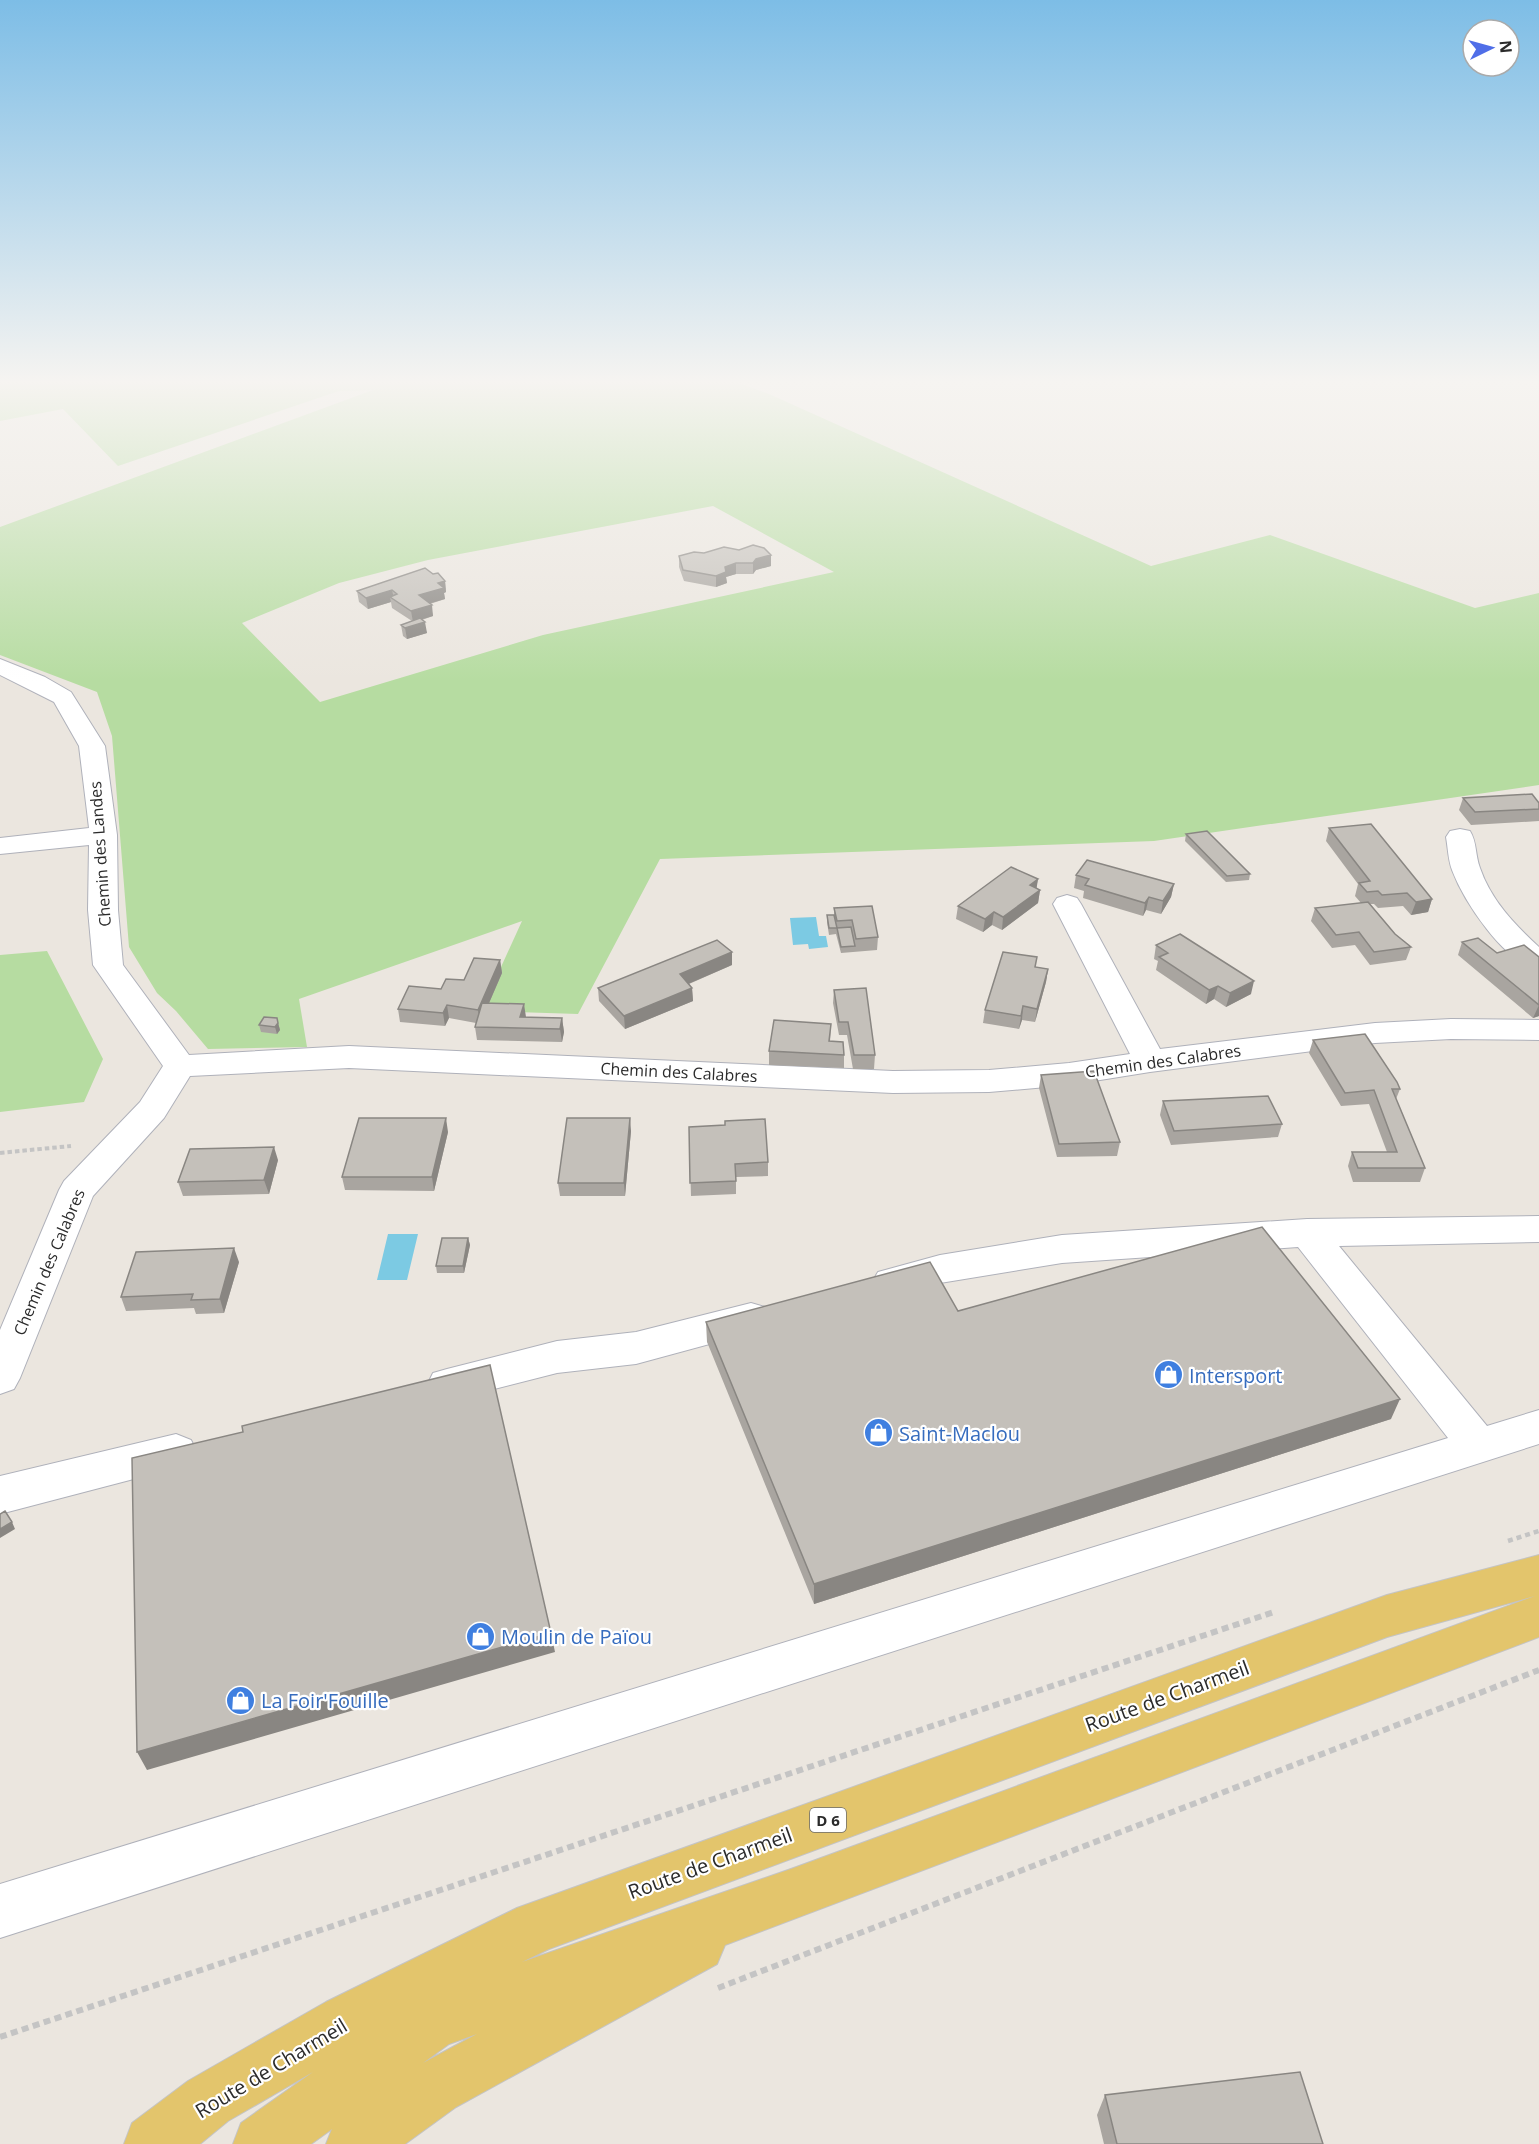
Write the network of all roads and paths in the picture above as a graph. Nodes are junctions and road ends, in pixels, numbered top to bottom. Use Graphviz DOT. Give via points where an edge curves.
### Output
graph roads {
  1 [pos="0,666"];
  2 [pos="103,835"];
  3 [pos="1460,837"];
  4 [pos="0,846"];
  5 [pos="1067,904"];
  6 [pos="1539,962"];
  7 [pos="1539,1030"];
  8 [pos="1150,1061"];
  9 [pos="180,1066"];
  10 [pos="123,1142"];
  11 [pos="0,1153"];
  12 [pos="1539,1229"];
  13 [pos="1307,1233"];
  14 [pos="862,1289"];
  15 [pos="783,1310"];
  16 [pos="0,1378"];
  17 [pos="409,1394"];
  18 [pos="1539,1427"];
  19 [pos="214,1442"];
  20 [pos="1479,1446"];
  21 [pos="0,1495"];
  22 [pos="1539,1575"];
  23 [pos="1539,1616"];
  24 [pos="1208,1633"];
  25 [pos="1539,1670"];
  26 [pos="791,1895"];
  27 [pos="0,1911"];
  28 [pos="708,1992"];
  29 [pos="0,2037"];
  30 [pos="153,2144"];
  31 [pos="262,2144"];
  32 [pos="355,2144"];
  1 -- 2 [label="street, Chemin des Landes" via="37,682 63,698 69,707 92,746"];
  2 -- 4 [label="street"];
  2 -- 9 [label="street, Chemin des Landes" via="108,965"];
  3 -- 6 [label="street" via="1466,869 1480,898 1500,926"];
  5 -- 8 [label="street"];
  7 -- 8 [label="street, Chemin des Calabres" via="1375,1033"];
  8 -- 9 [label="street, Chemin des Calabres" via="1069,1074 968,1082 893,1082 349,1057"];
  9 -- 10 [label="street, Chemin des Calabres" via="152,1110"];
  10 -- 11 [label="path"];
  10 -- 16 [label="street, Chemin des Calabres" via="77,1190"];
  12 -- 13 [label="street"];
  13 -- 14 [label="street" via="1062,1249 940,1269"];
  13 -- 20 [label="street"];
  15 -- 17 [label="street" via="636,1348 557,1357"];
  18 -- 20 [label="street"];
  19 -- 21 [label="street"];
  20 -- 27 [label="street"];
  22 -- 30 [label="main road, Route de Charmeil / D 6" via="1386,1616 536,1927 346,2022 208,2101"];
  23 -- 26 [label="main road"];
  24 -- 29 [label="path"];
  25 -- 28 [label="path"];
  26 -- 31 [label="main road" via="432,2022"];
  26 -- 32 [label="main road" via="436,2087"];
}
